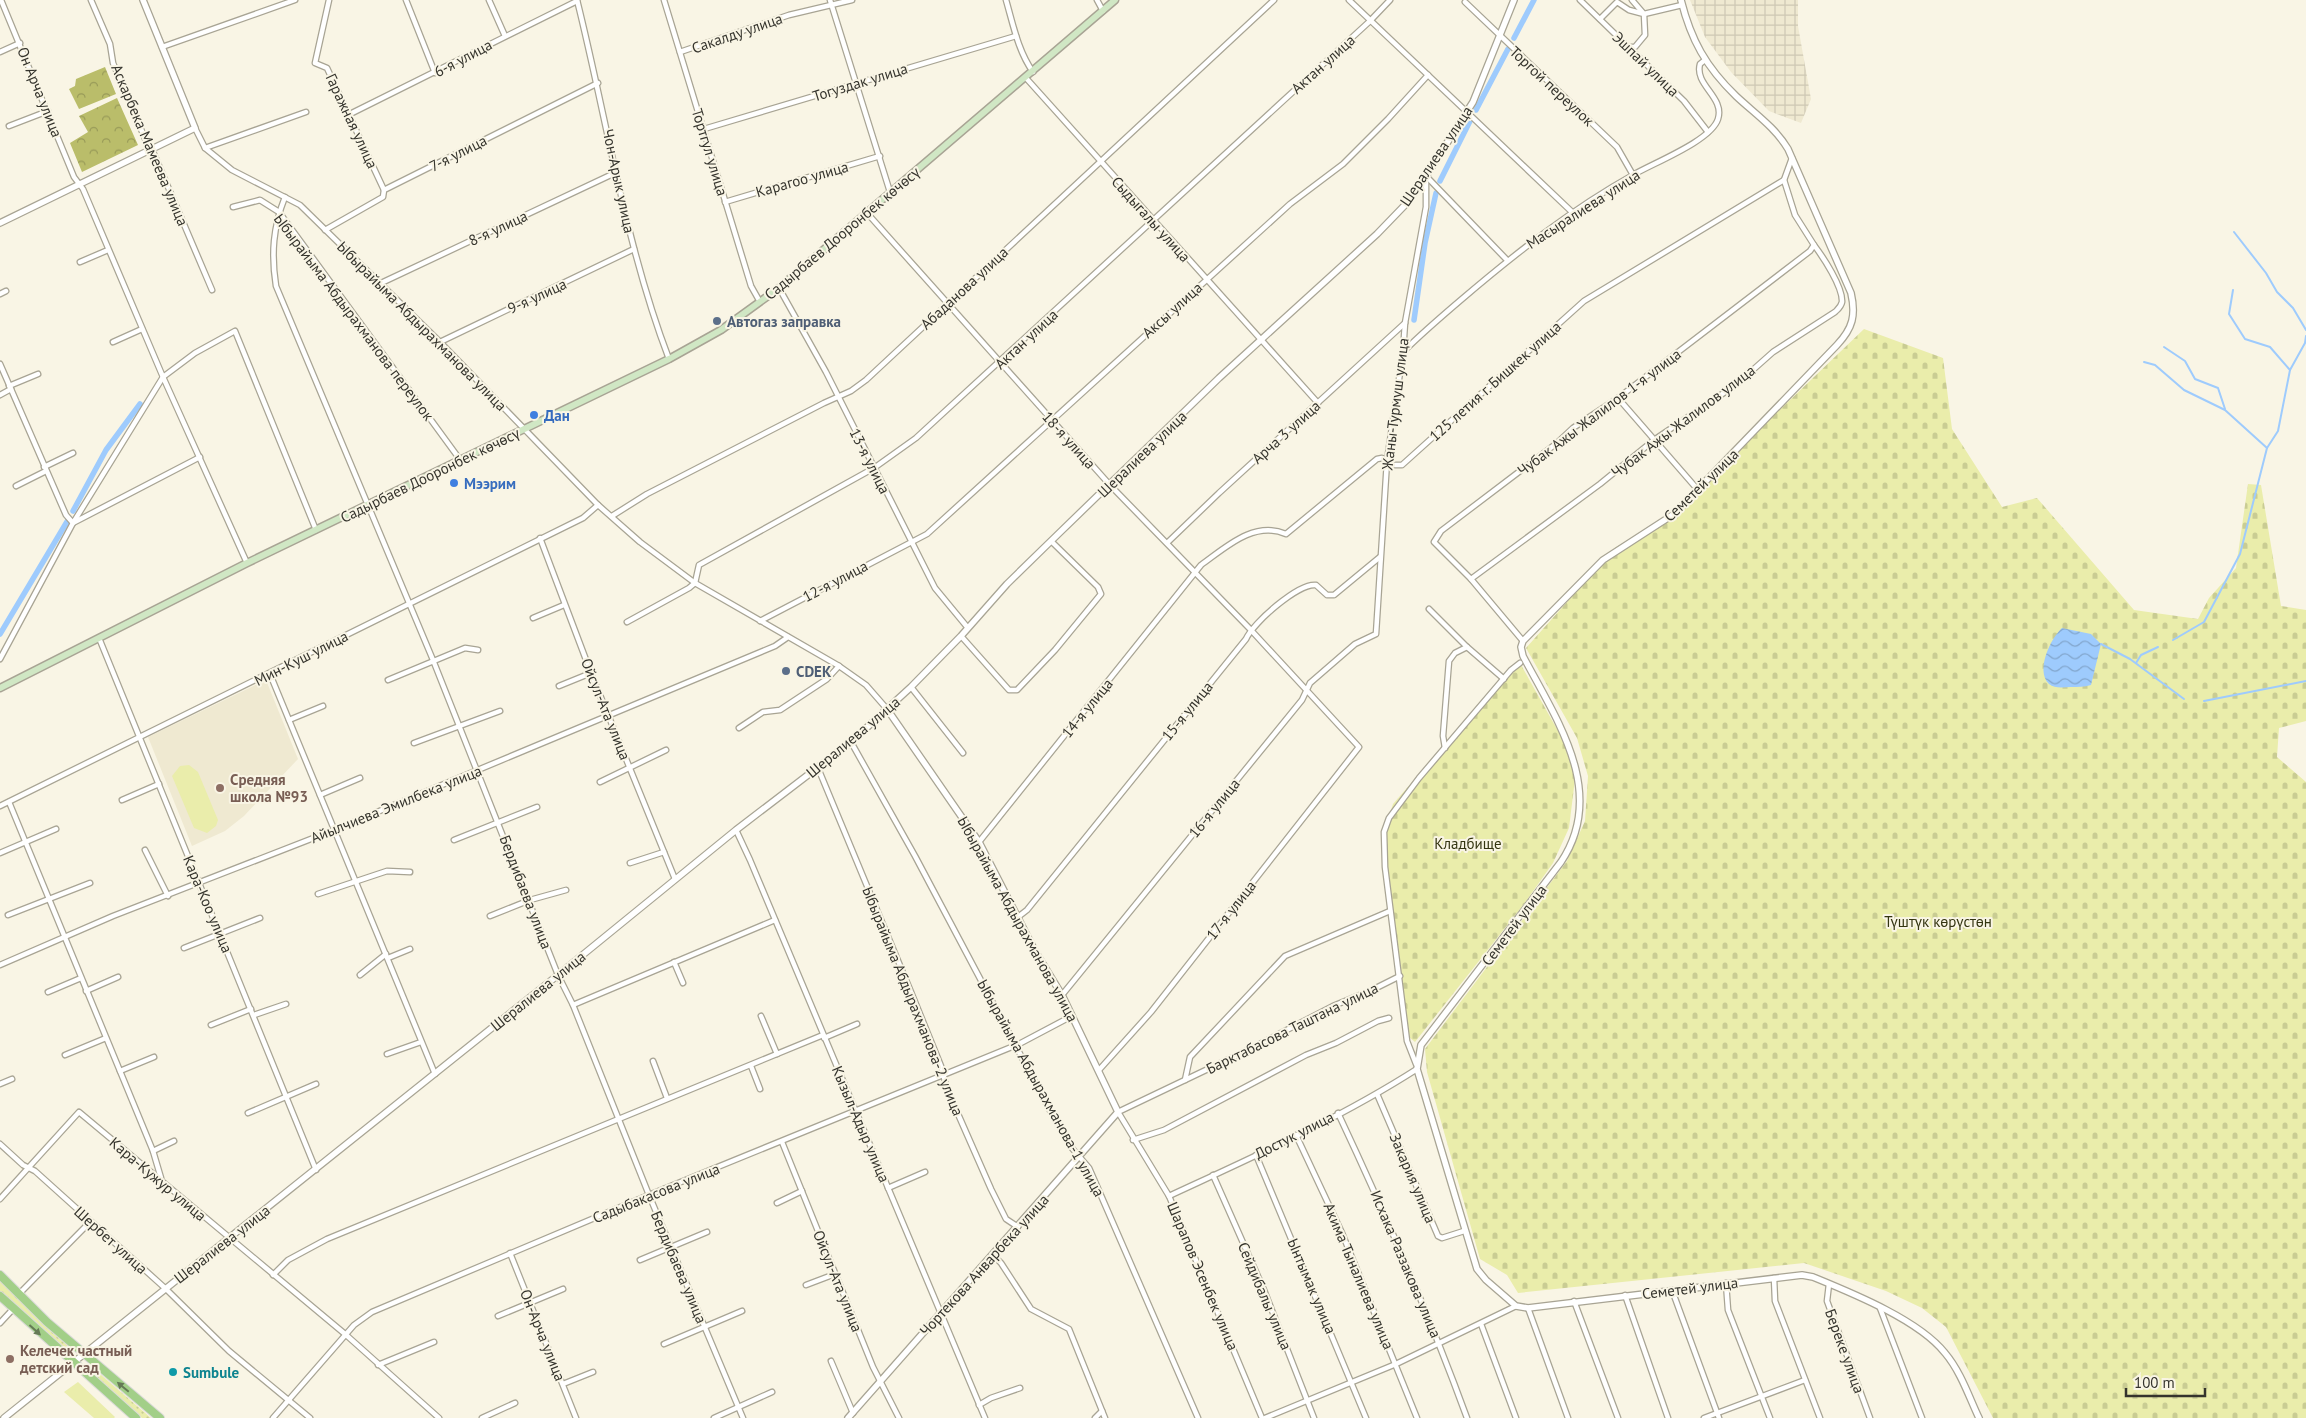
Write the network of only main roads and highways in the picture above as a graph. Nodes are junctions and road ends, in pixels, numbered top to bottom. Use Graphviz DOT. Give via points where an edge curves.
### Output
graph roads {
  1 [pos="1115,0"];
  2 [pos="0,688"];
  3 [pos="0,1275"];
  4 [pos="0,1296"];
  5 [pos="136,1418"];
  6 [pos="160,1418"];
  1 -- 2 [label="main road, Садырбаев Дооронбек көчөсү" via="779,288 721,330 669,359 247,563"];
  6 -- 3 [label="main road, one-way" via="84,1354"];
  4 -- 5 [label="main road, one-way"];
}
